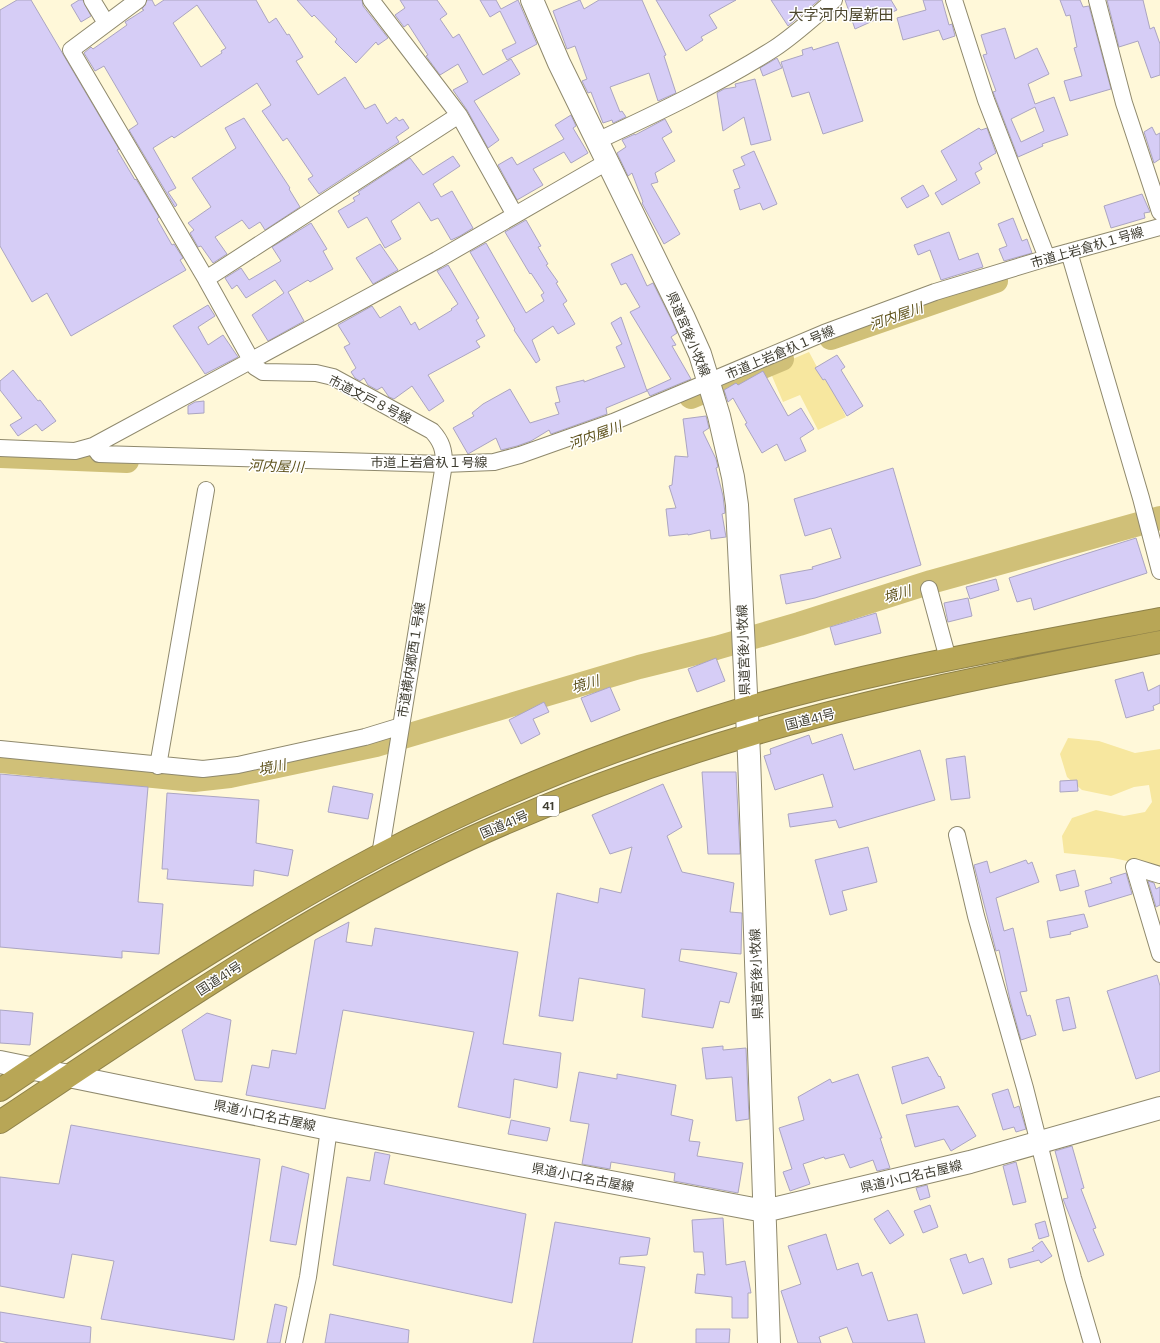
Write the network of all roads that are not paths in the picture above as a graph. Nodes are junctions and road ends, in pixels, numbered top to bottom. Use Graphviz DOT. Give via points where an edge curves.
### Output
graph roads {
  1 [pos="92,0"];
  2 [pos="138,0"];
  3 [pos="371,0"];
  4 [pos="532,0"];
  5 [pos="834,0"];
  6 [pos="954,0"];
  7 [pos="1097,0"];
  8 [pos="106,23"];
  9 [pos="459,115"];
  10 [pos="597,141"];
  11 [pos="607,162"];
  12 [pos="1160,212"];
  13 [pos="515,215"];
  14 [pos="1160,227"];
  15 [pos="1069,252"];
  16 [pos="1047,258"];
  17 [pos="206,279"];
  18 [pos="251,360"];
  19 [pos="710,382"];
  20 [pos="93,446"];
  21 [pos="0,448"];
  22 [pos="444,464"];
  23 [pos="206,490"];
  24 [pos="1160,571"];
  25 [pos="929,589"];
  26 [pos="1160,619"];
  27 [pos="1160,642"];
  28 [pos="948,659"];
  29 [pos="746,709"];
  30 [pos="401,726"];
  31 [pos="748,735"];
  32 [pos="0,749"];
  33 [pos="158,766"];
  34 [pos="957,835"];
  35 [pos="380,855"];
  36 [pos="1160,875"];
  37 [pos="1160,954"];
  38 [pos="0,1062"];
  39 [pos="32,1068"];
  40 [pos="70,1075"];
  41 [pos="0,1090"];
  42 [pos="1160,1108"];
  43 [pos="0,1122"];
  44 [pos="329,1129"];
  45 [pos="1038,1143"];
  46 [pos="764,1212"];
  47 [pos="294,1343"];
  48 [pos="769,1343"];
  49 [pos="1092,1343"];
  1 -- 8 [label="street"];
  2 -- 8 [label="street"];
  3 -- 9 [label="street"];
  4 -- 10 [label="main road, 県道宮後小牧線"];
  5 -- 10 [label="street" via="795,33 755,60 660,112"];
  6 -- 16 [label="street" via="986,100"];
  7 -- 12 [label="street" via="1124,104"];
  8 -- 17 [label="street" via="71,50"];
  9 -- 13 [label="street"];
  9 -- 17 [label="street"];
  10 -- 11 [label="main road, 県道宮後小牧線"];
  11 -- 13 [label="street"];
  11 -- 19 [label="main road, 県道宮後小牧線" via="683,316"];
  13 -- 18 [label="street"];
  14 -- 15 [label="street, 市道上岩倉杁１号線"];
  15 -- 16 [label="street, 市道上岩倉杁１号線"];
  15 -- 24 [label="street" via="1142,498"];
  16 -- 19 [label="street, 市道上岩倉杁１号線" via="935,292 824,333"];
  17 -- 18 [label="street"];
  18 -- 20 [label="street"];
  18 -- 22 [label="street, 市道文戸８号線" via="255,367 263,372 316,373 347,384 432,431 444,448"];
  19 -- 22 [label="street, 市道上岩倉杁１号線" via="613,422 520,455 494,462"];
  19 -- 29 [label="main road, 県道宮後小牧線" via="728,450 737,505"];
  20 -- 21 [label="street" via="75,451"];
  20 -- 22 [label="street, 市道上岩倉杁１号線" via="99,454"];
  22 -- 30 [label="street, 市道横内郷西１号線"];
  23 -- 33 [label="street"];
  25 -- 28 [label="street"];
  26 -- 28 [label="highway, 国道41号 / 41"];
  27 -- 31 [label="highway, 国道41号 / 41" via="890,699"];
  28 -- 29 [label="highway, 国道41号 / 41"];
  29 -- 31 [label="main road, 県道宮後小牧線"];
  29 -- 35 [label="highway, 国道41号 / 41" via="660,736 564,771"];
  30 -- 33 [label="street" via="365,737 238,765 203,769"];
  30 -- 35 [label="street, 市道横内郷西１号線"];
  31 -- 40 [label="highway, 国道41号 / 41" via="631,773 564,799 468,840 394,876 270,946"];
  31 -- 46 [label="main road, 県道宮後小牧線"];
  32 -- 33 [label="street"];
  34 -- 45 [label="street" via="976,916"];
  35 -- 39 [label="highway, 国道41号 / 41" via="248,930"];
  36 -- 37 [label="street" via="1134,867"];
  38 -- 39 [label="main road, 県道小口名古屋線"];
  39 -- 40 [label="main road, 県道小口名古屋線"];
  39 -- 41 [label="highway, 国道41号 / 41"];
  40 -- 43 [label="highway, 国道41号 / 41"];
  40 -- 44 [label="main road, 県道小口名古屋線"];
  42 -- 45 [label="main road, 県道小口名古屋線"];
  44 -- 46 [label="main road, 県道小口名古屋線"];
  44 -- 47 [label="street" via="308,1277"];
  45 -- 46 [label="main road, 県道小口名古屋線"];
  45 -- 49 [label="street"];
  46 -- 48 [label="main road, 県道宮後小牧線"];
}
